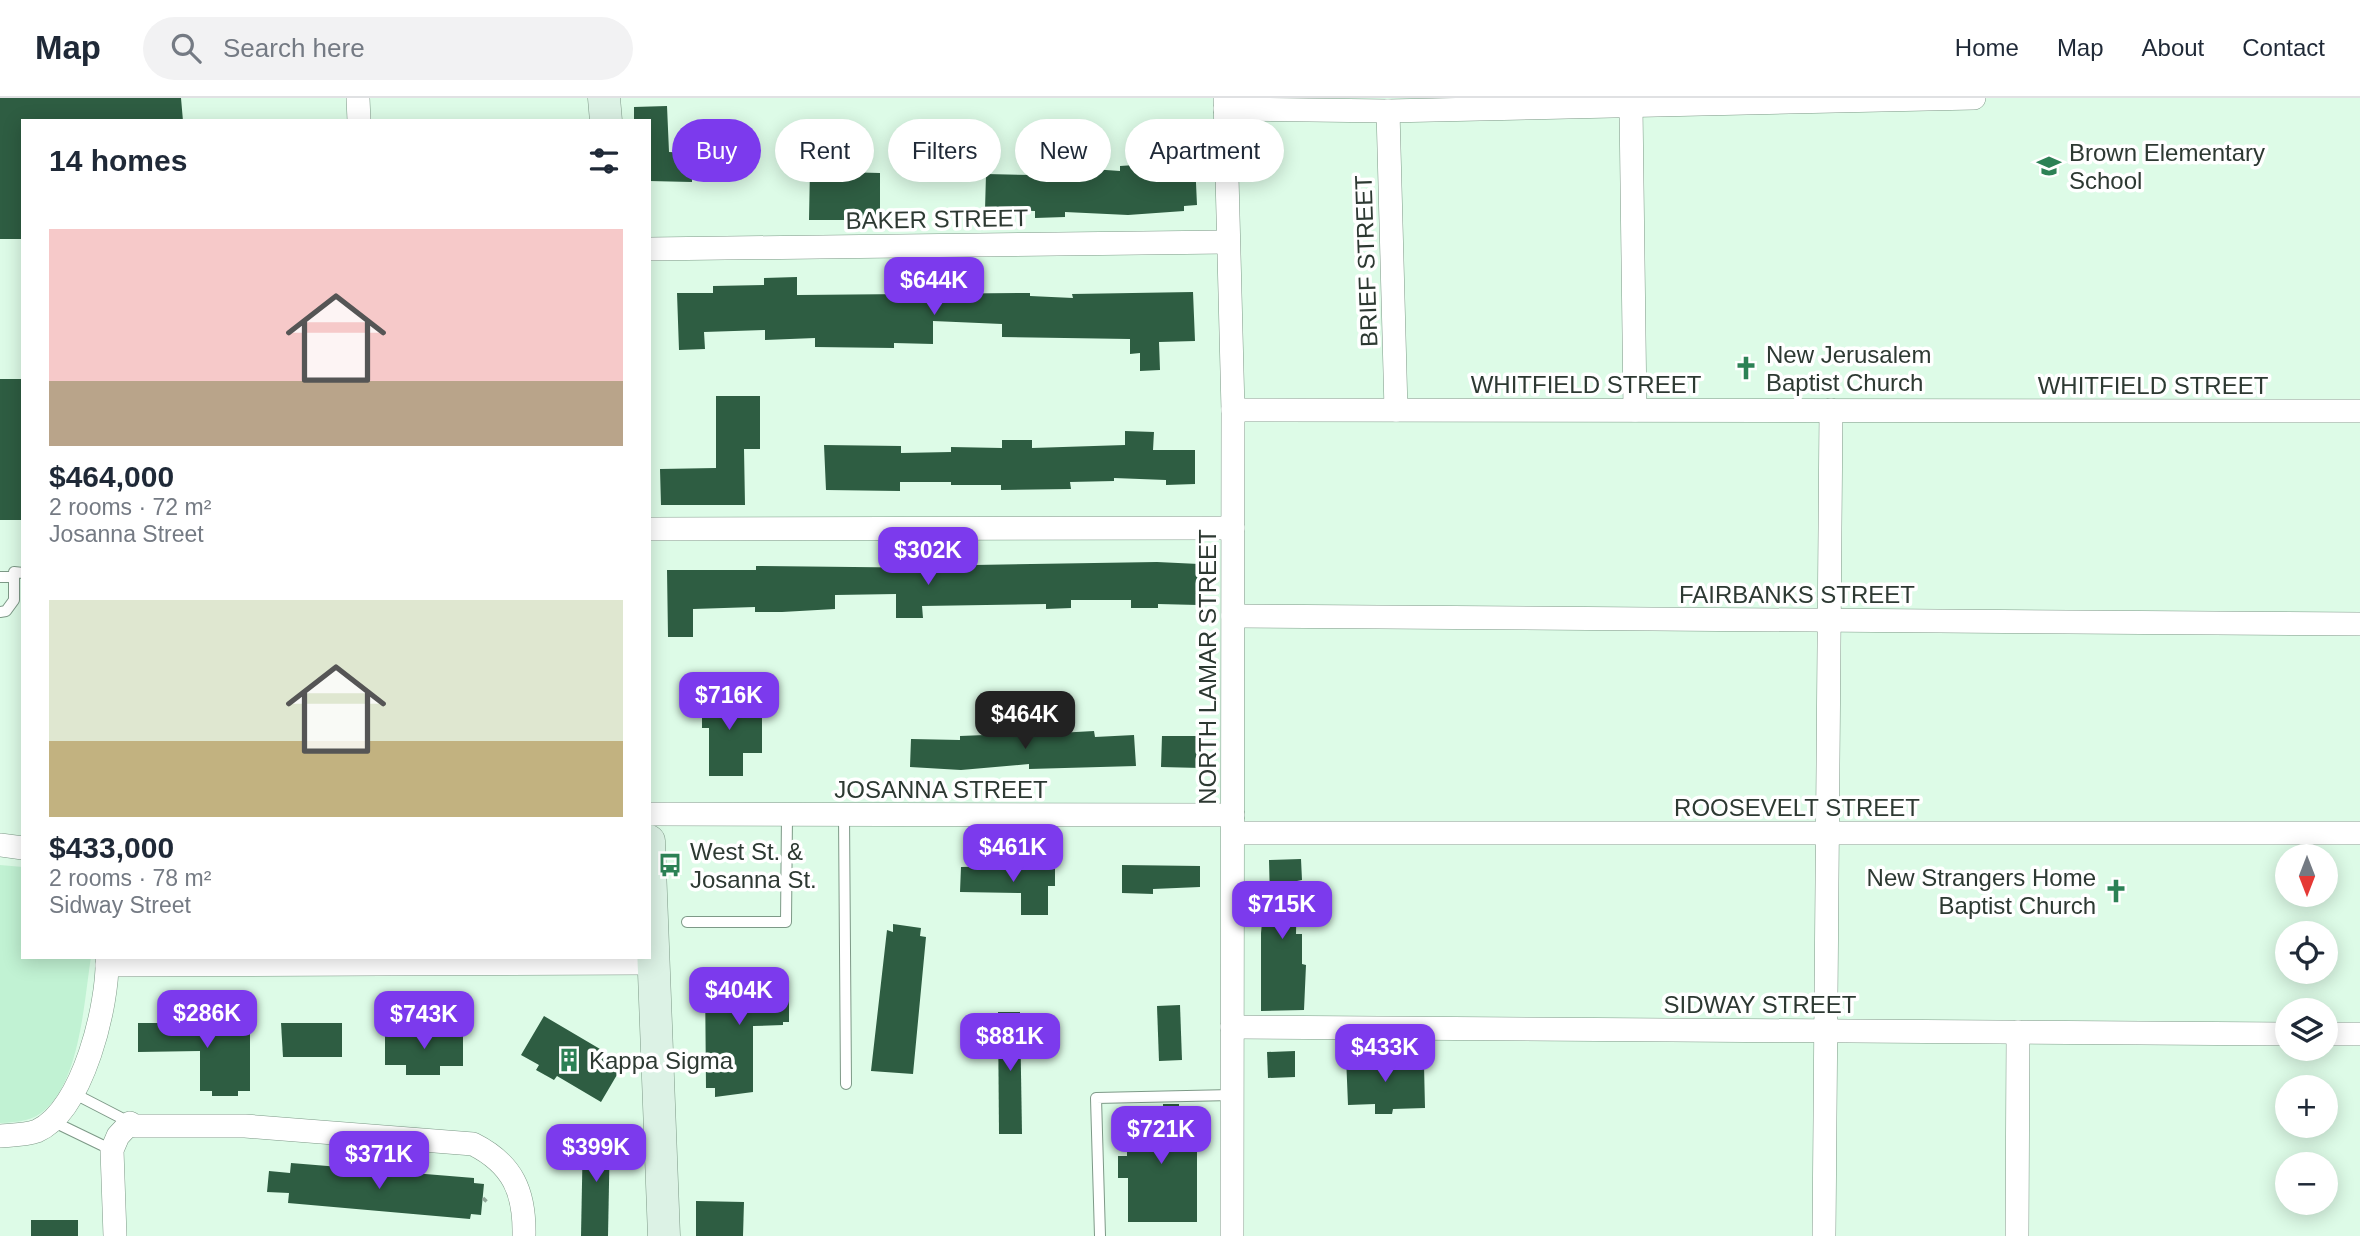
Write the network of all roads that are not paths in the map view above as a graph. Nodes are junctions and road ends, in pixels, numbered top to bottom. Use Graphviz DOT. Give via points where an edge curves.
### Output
graph roads {
  1 [pos="358,98"];
  2 [pos="604,98"];
  3 [pos="1974,98"];
  4 [pos="1817,101"];
  5 [pos="1225,104"];
  6 [pos="1631,107"];
  7 [pos="1388,111"];
  8 [pos="359,119"];
  9 [pos="606,119"];
  10 [pos="1226,242"];
  11 [pos="651,249"];
  12 [pos="1233,410"];
  13 [pos="1396,410"];
  14 [pos="1635,410"];
  15 [pos="1831,410"];
  16 [pos="2360,411"];
  17 [pos="1233,528"];
  18 [pos="651,529"];
  19 [pos="17,574"];
  20 [pos="0,577"];
  21 [pos="0,612"];
  22 [pos="1233,616"];
  23 [pos="1829,621"];
  24 [pos="2360,624"];
  25 [pos="651,814"];
  26 [pos="787,815"];
  27 [pos="844,815"];
  28 [pos="1233,824"];
  29 [pos="1827,833"];
  30 [pos="2360,833"];
  31 [pos="0,845"];
  32 [pos="21,848"];
  33 [pos="651,890"];
  34 [pos="687,922"];
  35 [pos="107,961"];
  36 [pos="373,961"];
  37 [pos="654,963"];
  38 [pos="1233,1027"];
  39 [pos="1825,1031"];
  40 [pos="2018,1032"];
  41 [pos="2275,1034"];
  42 [pos="2338,1034"];
  43 [pos="2360,1034"];
  44 [pos="846,1084"];
  45 [pos="1233,1095"];
  46 [pos="63,1108"];
  47 [pos="135,1126"];
  48 [pos="0,1136"];
  49 [pos="113,1150"];
  50 [pos="115,1236"];
  51 [pos="524,1236"];
  52 [pos="664,1236"];
  53 [pos="1100,1236"];
  54 [pos="1233,1236"];
  55 [pos="1824,1236"];
  56 [pos="2017,1236"];
  1 -- 8 [label="street"];
  2 -- 9 [label="street"];
  3 -- 4 [label="street"];
  4 -- 6 [label="street"];
  5 -- 7 [label="street"];
  5 -- 10 [label="street, NORTH LAMAR STREET"];
  6 -- 7 [label="street"];
  6 -- 14 [label="street"];
  7 -- 13 [label="street, BRIEF STREET"];
  10 -- 11 [label="street, BAKER STREET"];
  10 -- 12 [label="street, NORTH LAMAR STREET"];
  12 -- 13 [label="street, WHITFIELD STREET"];
  12 -- 17 [label="street, NORTH LAMAR STREET"];
  13 -- 14 [label="street, WHITFIELD STREET"];
  14 -- 15 [label="street, WHITFIELD STREET"];
  15 -- 16 [label="street, WHITFIELD STREET"];
  15 -- 23 [label="street"];
  17 -- 18 [label="street"];
  17 -- 22 [label="street, NORTH LAMAR STREET"];
  19 -- 20 [label="lane"];
  19 -- 21 [label="lane" via="14,600"];
  22 -- 23 [label="street, FAIRBANKS STREET"];
  22 -- 28 [label="street, NORTH LAMAR STREET"];
  23 -- 24 [label="street, FAIRBANKS STREET"];
  23 -- 29 [label="street"];
  25 -- 26 [label="street, JOSANNA STREET"];
  26 -- 27 [label="street, JOSANNA STREET"];
  26 -- 34 [label="lane" via="786,922"];
  27 -- 28 [label="street, JOSANNA STREET"];
  27 -- 44 [label="lane"];
  28 -- 29 [label="street, ROOSEVELT STREET"];
  28 -- 38 [label="street, NORTH LAMAR STREET"];
  29 -- 30 [label="street, ROOSEVELT STREET"];
  29 -- 39 [label="street"];
  31 -- 32 [label="street"];
  33 -- 37 [label="street"];
  35 -- 36 [label="street"];
  35 -- 46 [label="street" via="93,1037"];
  36 -- 37 [label="street"];
  37 -- 52 [label="street"];
  38 -- 39 [label="street, SIDWAY STREET"];
  38 -- 45 [label="street, NORTH LAMAR STREET"];
  39 -- 40 [label="street, SIDWAY STREET"];
  39 -- 55 [label="street"];
  40 -- 41 [label="street, SIDWAY STREET"];
  40 -- 56 [label="street"];
  42 -- 43 [label="street"];
  45 -- 53 [label="lane" via="1096,1098"];
  45 -- 54 [label="street, NORTH LAMAR STREET"];
  46 -- 47 [label="lane" via="117,1113"];
  46 -- 48 [label="street" via="37,1131"];
  46 -- 49 [label="lane"];
  47 -- 49 [label="street" via="130,1123 118,1136"];
  47 -- 51 [label="street" via="245,1126 473,1144 507,1167 520,1194"];
  49 -- 50 [label="street"];
}
